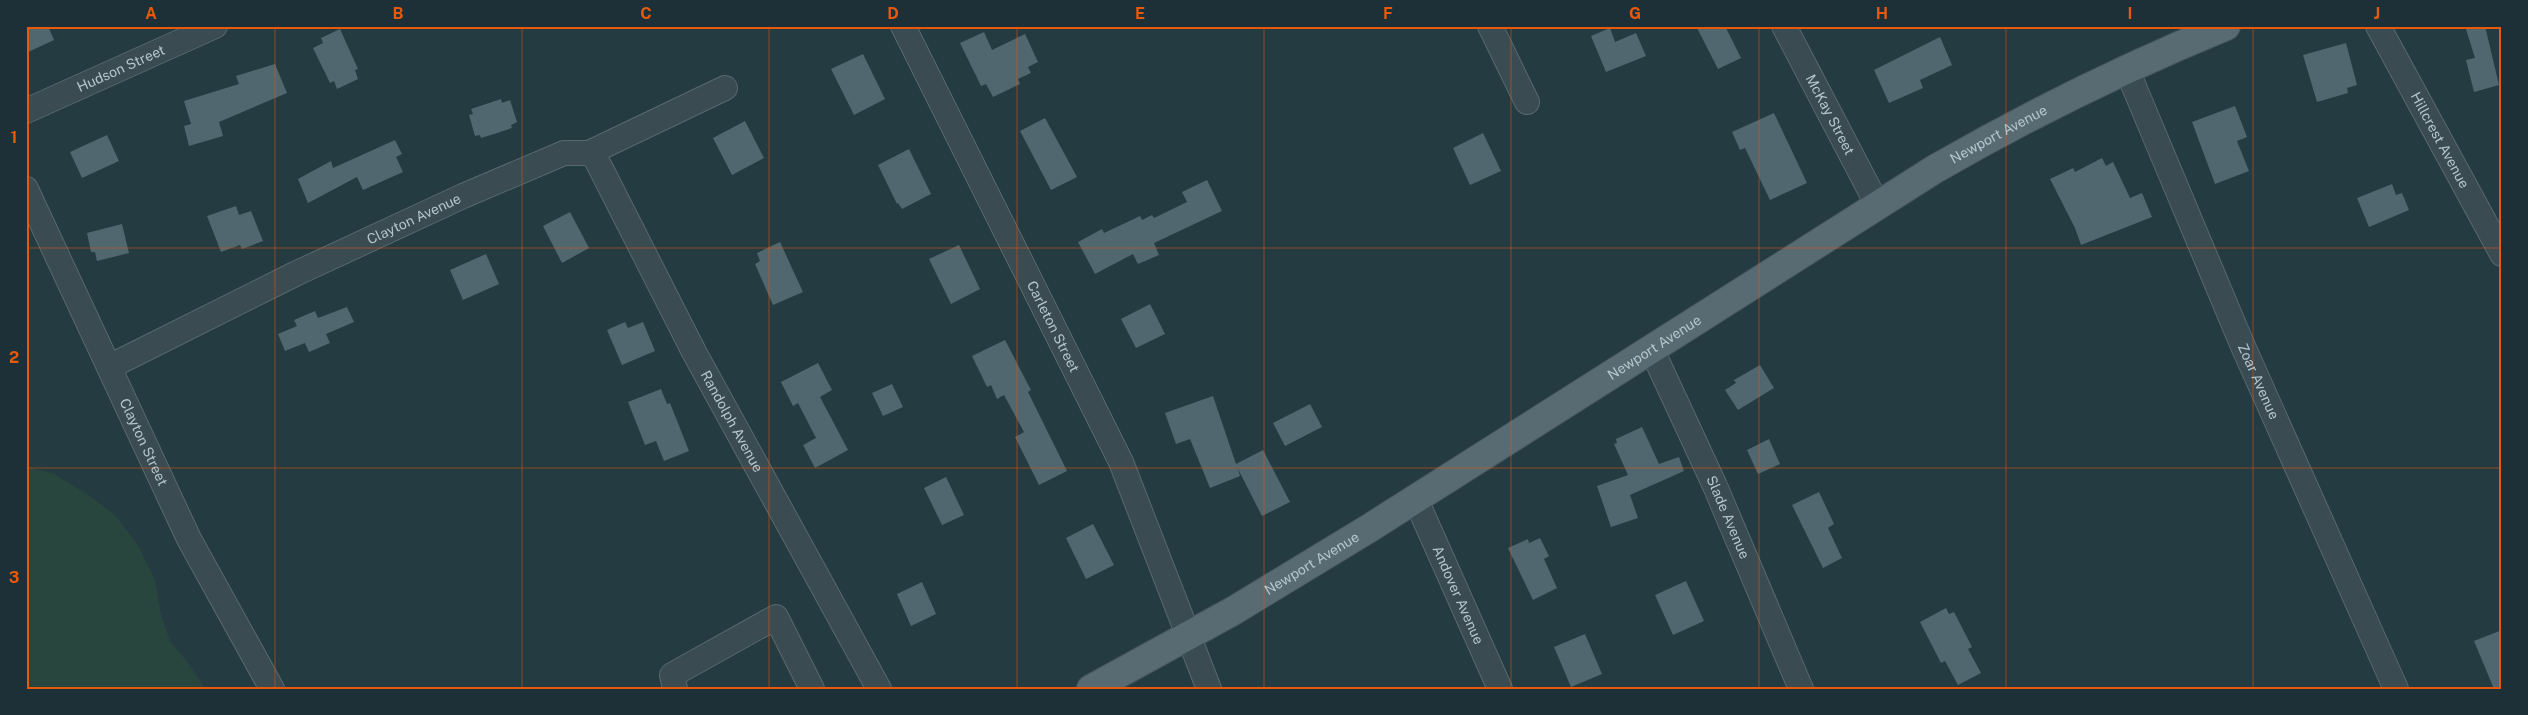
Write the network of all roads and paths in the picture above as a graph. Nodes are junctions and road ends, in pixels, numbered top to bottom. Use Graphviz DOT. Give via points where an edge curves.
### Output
graph roads {
  1 [pos="215,26"];
  2 [pos="903,26"];
  3 [pos="1490,26"];
  4 [pos="1784,26"];
  5 [pos="2226,26"];
  6 [pos="2378,26"];
  7 [pos="2127,70"];
  8 [pos="725,88"];
  9 [pos="1527,102"];
  10 [pos="26,111"];
  11 [pos="589,153"];
  12 [pos="26,189"];
  13 [pos="1877,204"];
  14 [pos="2502,254"];
  15 [pos="1651,348"];
  16 [pos="109,367"];
  17 [pos="1416,500"];
  18 [pos="1189,635"];
  19 [pos="272,689"];
  20 [pos="675,689"];
  21 [pos="812,689"];
  22 [pos="879,689"];
  23 [pos="1091,689"];
  24 [pos="1209,689"];
  25 [pos="1500,689"];
  26 [pos="1801,689"];
  27 [pos="2396,689"];
  1 -- 10 [label="street, Hudson Street"];
  2 -- 18 [label="street, Carleton Street" via="1121,462"];
  3 -- 9 [label="street"];
  4 -- 13 [label="street, McKay Street"];
  5 -- 7 [label="main road, Newport Avenue"];
  6 -- 14 [label="street, Hillcrest Avenue"];
  7 -- 13 [label="main road, Newport Avenue" via="2012,125"];
  7 -- 27 [label="street, Zoar Avenue" via="2238,335"];
  8 -- 11 [label="street, Clayton Avenue"];
  11 -- 16 [label="street, Clayton Avenue" via="564,153 464,196 295,274"];
  11 -- 22 [label="street, Randolph Avenue" via="595,156 694,352"];
  12 -- 16 [label="street, Clayton Street"];
  13 -- 15 [label="main road, Newport Avenue"];
  15 -- 17 [label="main road, Newport Avenue"];
  15 -- 26 [label="street, Slade Avenue" via="1715,486"];
  16 -- 19 [label="street, Clayton Street" via="189,538"];
  17 -- 18 [label="main road, Newport Avenue"];
  17 -- 25 [label="street, Andover Avenue"];
  18 -- 23 [label="main road, Newport Avenue"];
  18 -- 24 [label="street, Carleton Street"];
  20 -- 21 [label="street" via="672,675 776,617"];
}
